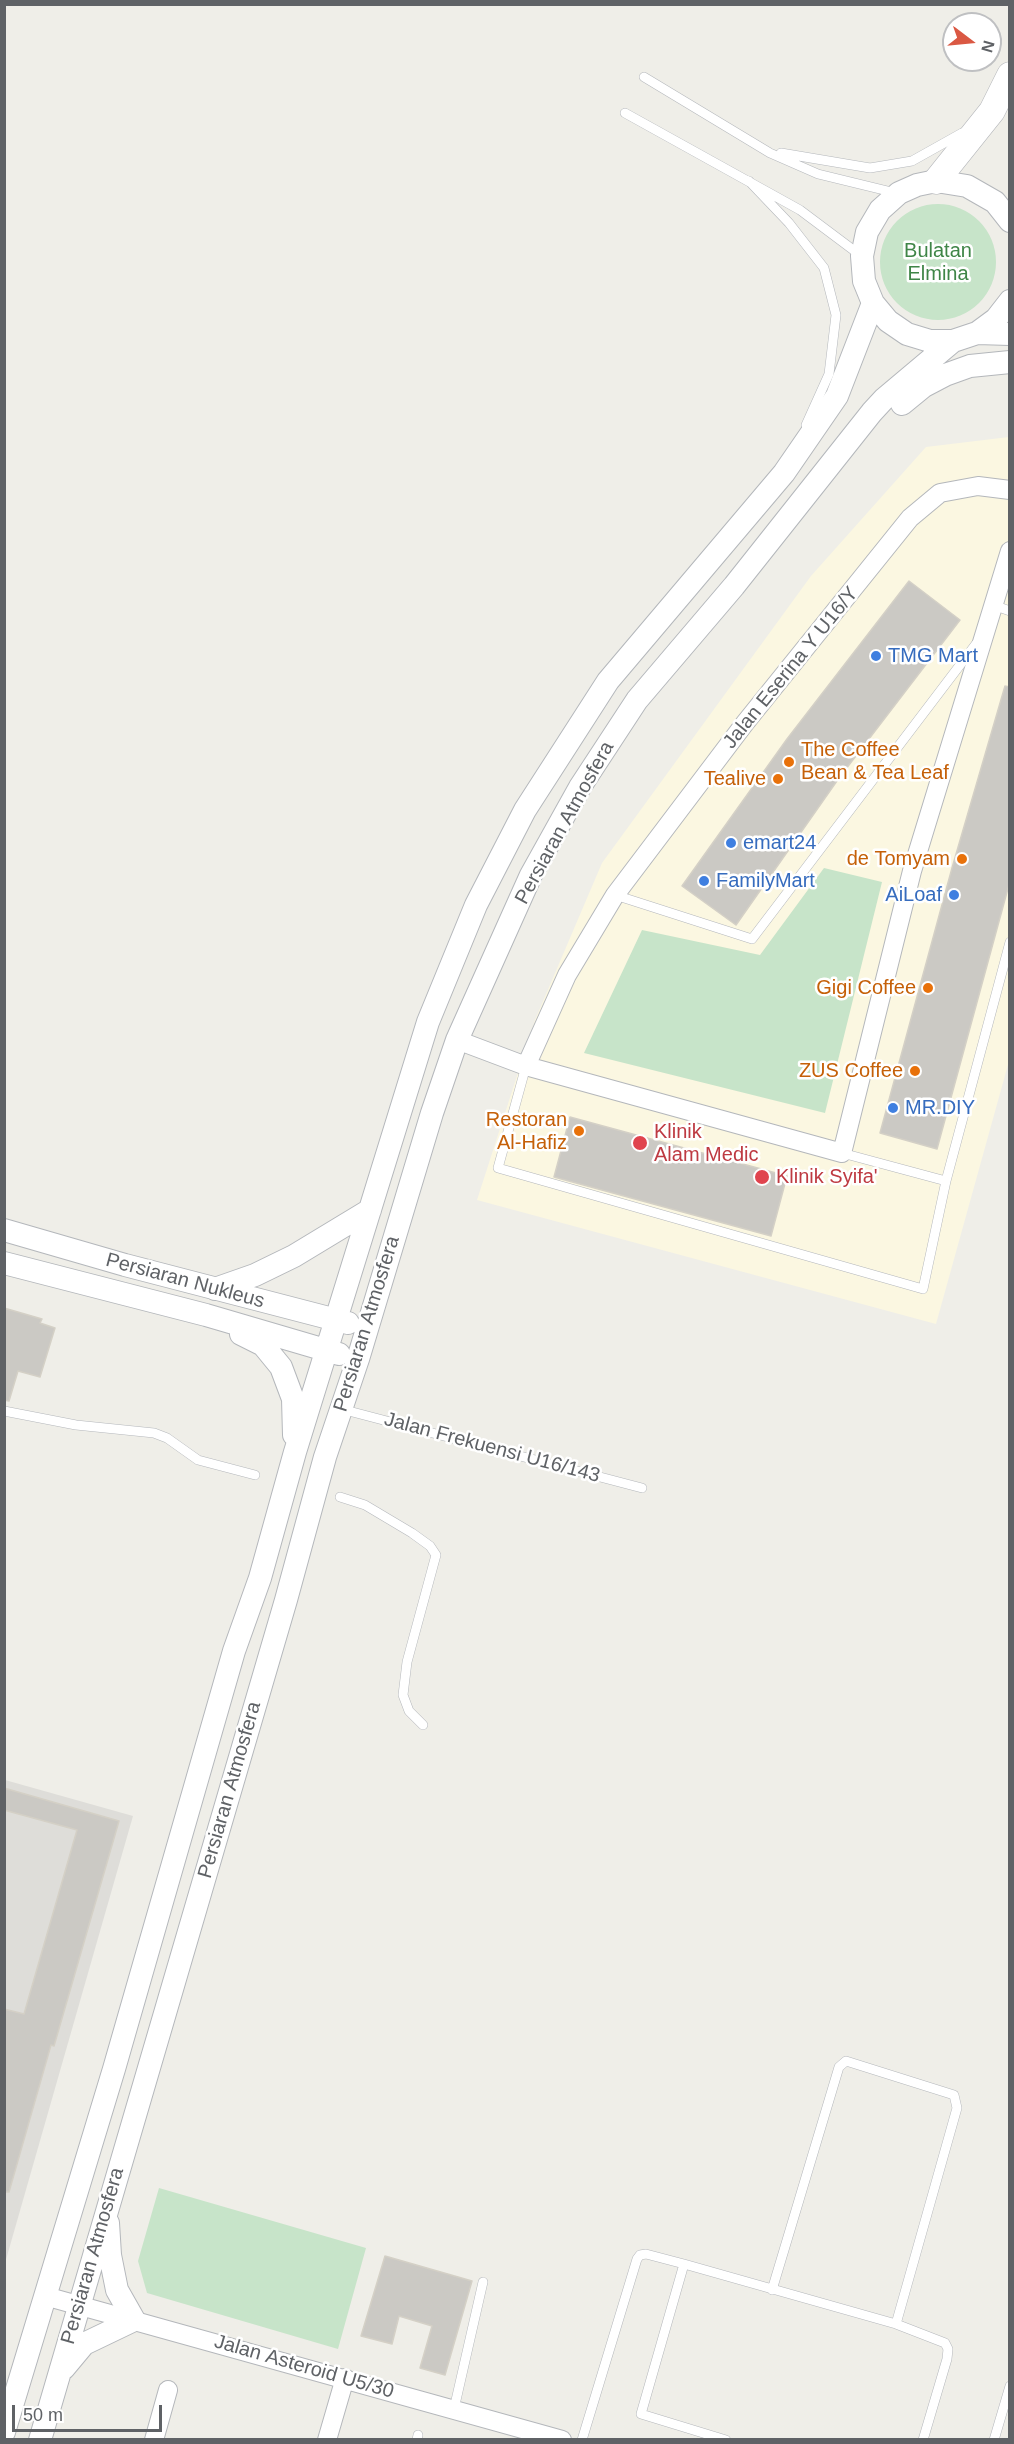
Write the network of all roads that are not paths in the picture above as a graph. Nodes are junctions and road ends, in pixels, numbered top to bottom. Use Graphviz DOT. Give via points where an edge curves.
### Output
graph roads {
  1 [pos="1010,75"];
  2 [pos="644,77"];
  3 [pos="991,112"];
  4 [pos="625,113"];
  5 [pos="764,150"];
  6 [pos="749,181"];
  7 [pos="936,182"];
  8 [pos="899,193"];
  9 [pos="1010,221"];
  10 [pos="862,256"];
  11 [pos="1010,301"];
  12 [pos="873,303"];
  13 [pos="976,333"];
  14 [pos="1010,334"];
  15 [pos="953,341"];
  16 [pos="1010,362"];
  17 [pos="784,473"];
  18 [pos="1010,490"];
  19 [pos="793,512"];
  20 [pos="1010,551"];
  21 [pos="1001,608"];
  22 [pos="985,633"];
  23 [pos="615,895"];
  24 [pos="1010,942"];
  25 [pos="458,1041"];
  26 [pos="526,1066"];
  27 [pos="842,1153"];
  28 [pos="946,1181"];
  29 [pos="370,1210"];
  30 [pos="4,1230"];
  31 [pos="4,1263"];
  32 [pos="215,1289"];
  33 [pos="206,1315"];
  34 [pos="335,1320"];
  35 [pos="367,1327"];
  36 [pos="327,1351"];
  37 [pos="358,1359"];
  38 [pos="341,1409"];
  39 [pos="4,1411"];
  40 [pos="295,1452"];
  41 [pos="255,1475"];
  42 [pos="642,1488"];
  43 [pos="340,1497"];
  44 [pos="423,1725"];
  45 [pos="107,2210"];
  46 [pos="684,2264"];
  47 [pos="483,2282"];
  48 [pos="772,2290"];
  49 [pos="45,2296"];
  50 [pos="79,2304"];
  51 [pos="134,2320"];
  52 [pos="897,2324"];
  53 [pos="59,2373"];
  54 [pos="345,2378"];
  55 [pos="1010,2386"];
  56 [pos="168,2390"];
  57 [pos="454,2409"];
  58 [pos="4,2432"];
  59 [pos="518,2433"];
  60 [pos="40,2439"];
  61 [pos="154,2439"];
  62 [pos="327,2439"];
  63 [pos="562,2439"];
  64 [pos="582,2439"];
  65 [pos="726,2439"];
  66 [pos="923,2439"];
  67 [pos="994,2439"];
  1 -- 3 [label="main road"];
  2 -- 5 [label="lane"];
  3 -- 5 [label="lane" via="950,141 912,161 870,168"];
  3 -- 7 [label="main road"];
  4 -- 6 [label="lane"];
  5 -- 8 [label="lane" via="818,174"];
  6 -- 10 [label="lane" via="800,210"];
  6 -- 17 [label="lane" via="824,268 836,315 829,374"];
  7 -- 8 [label="street"];
  7 -- 9 [label="street" via="982,192"];
  8 -- 10 [label="street" via="880,210 867,232"];
  10 -- 12 [label="street" via="864,281"];
  11 -- 13 [label="street" via="996,319"];
  12 -- 15 [label="street" via="888,321 908,334"];
  12 -- 17 [label="street, Persiaran Atmosfera" via="837,396"];
  13 -- 14 [label="street"];
  13 -- 15 [label="street"];
  15 -- 19 [label="street, Persiaran Atmosfera" via="884,399"];
  16 -- 19 [label="street" via="970,366 924,386 898,406"];
  17 -- 29 [label="street, Persiaran Atmosfera" via="608,681 525,810 476,905 428,1022"];
  18 -- 23 [label="street, Jalan Eserina Y U16/Y" via="978,486 940,494 910,518 745,723"];
  19 -- 25 [label="street, Persiaran Atmosfera" via="637,700 580,787 531,875"];
  20 -- 21 [label="street"];
  21 -- 22 [label="street"];
  22 -- 23 [label="lane" via="752,939"];
  22 -- 27 [label="street" via="912,871"];
  23 -- 26 [label="street, Jalan Eserina Y U16/Y" via="567,975"];
  24 -- 28 [label="lane"];
  25 -- 26 [label="street"];
  25 -- 35 [label="street, Persiaran Atmosfera"];
  26 -- 27 [label="street"];
  26 -- 28 [label="lane" via="498,1168 923,1289"];
  27 -- 28 [label="lane"];
  29 -- 32 [label="street" via="294,1256"];
  29 -- 34 [label="street, Persiaran Atmosfera"];
  30 -- 32 [label="street, Persiaran Nukleus"];
  31 -- 33 [label="street, Persiaran Nukleus"];
  32 -- 34 [label="street, Persiaran Nukleus"];
  33 -- 36 [label="street, Persiaran Nukleus"];
  33 -- 40 [label="street" via="263,1345 281,1367 293,1399"];
  34 -- 35 [label="street, Persiaran Nukleus"];
  34 -- 36 [label="street, Persiaran Atmosfera"];
  35 -- 37 [label="street, Persiaran Atmosfera"];
  36 -- 37 [label="street, Persiaran Nukleus"];
  36 -- 40 [label="street, Persiaran Atmosfera"];
  37 -- 38 [label="street, Persiaran Atmosfera"];
  38 -- 42 [label="lane, Jalan Frekuensi U16/143"];
  38 -- 45 [label="street, Persiaran Atmosfera"];
  39 -- 41 [label="lane" via="76,1425 154,1432 198,1460"];
  40 -- 49 [label="street, Persiaran Atmosfera"];
  43 -- 44 [label="lane" via="365,1505 430,1546 436,1555 403,1695 409,1711"];
  45 -- 50 [label="street, Persiaran Atmosfera"];
  45 -- 51 [label="street" via="117,2290"];
  46 -- 48 [label="lane"];
  46 -- 64 [label="lane" via="646,2254 637,2259"];
  46 -- 65 [label="lane" via="641,2414"];
  47 -- 57 [label="lane"];
  48 -- 52 [label="lane"];
  48 -- 52 [label="lane" via="839,2067 846,2061 954,2095 957,2108"];
  49 -- 50 [label="street, Jalan Asteroid U5/30"];
  49 -- 58 [label="street, Persiaran Atmosfera"];
  50 -- 51 [label="street, Jalan Asteroid U5/30"];
  50 -- 53 [label="street, Persiaran Atmosfera"];
  51 -- 53 [label="street" via="84,2344"];
  51 -- 54 [label="street, Jalan Asteroid U5/30"];
  52 -- 66 [label="lane" via="945,2343 948,2349"];
  53 -- 60 [label="street, Persiaran Atmosfera"];
  54 -- 57 [label="street, Jalan Asteroid U5/30"];
  54 -- 62 [label="street"];
  55 -- 67 [label="lane"];
  56 -- 61 [label="street"];
  57 -- 59 [label="street, Jalan Asteroid U5/30"];
  59 -- 63 [label="street, Jalan Asteroid U5/30"];
}
